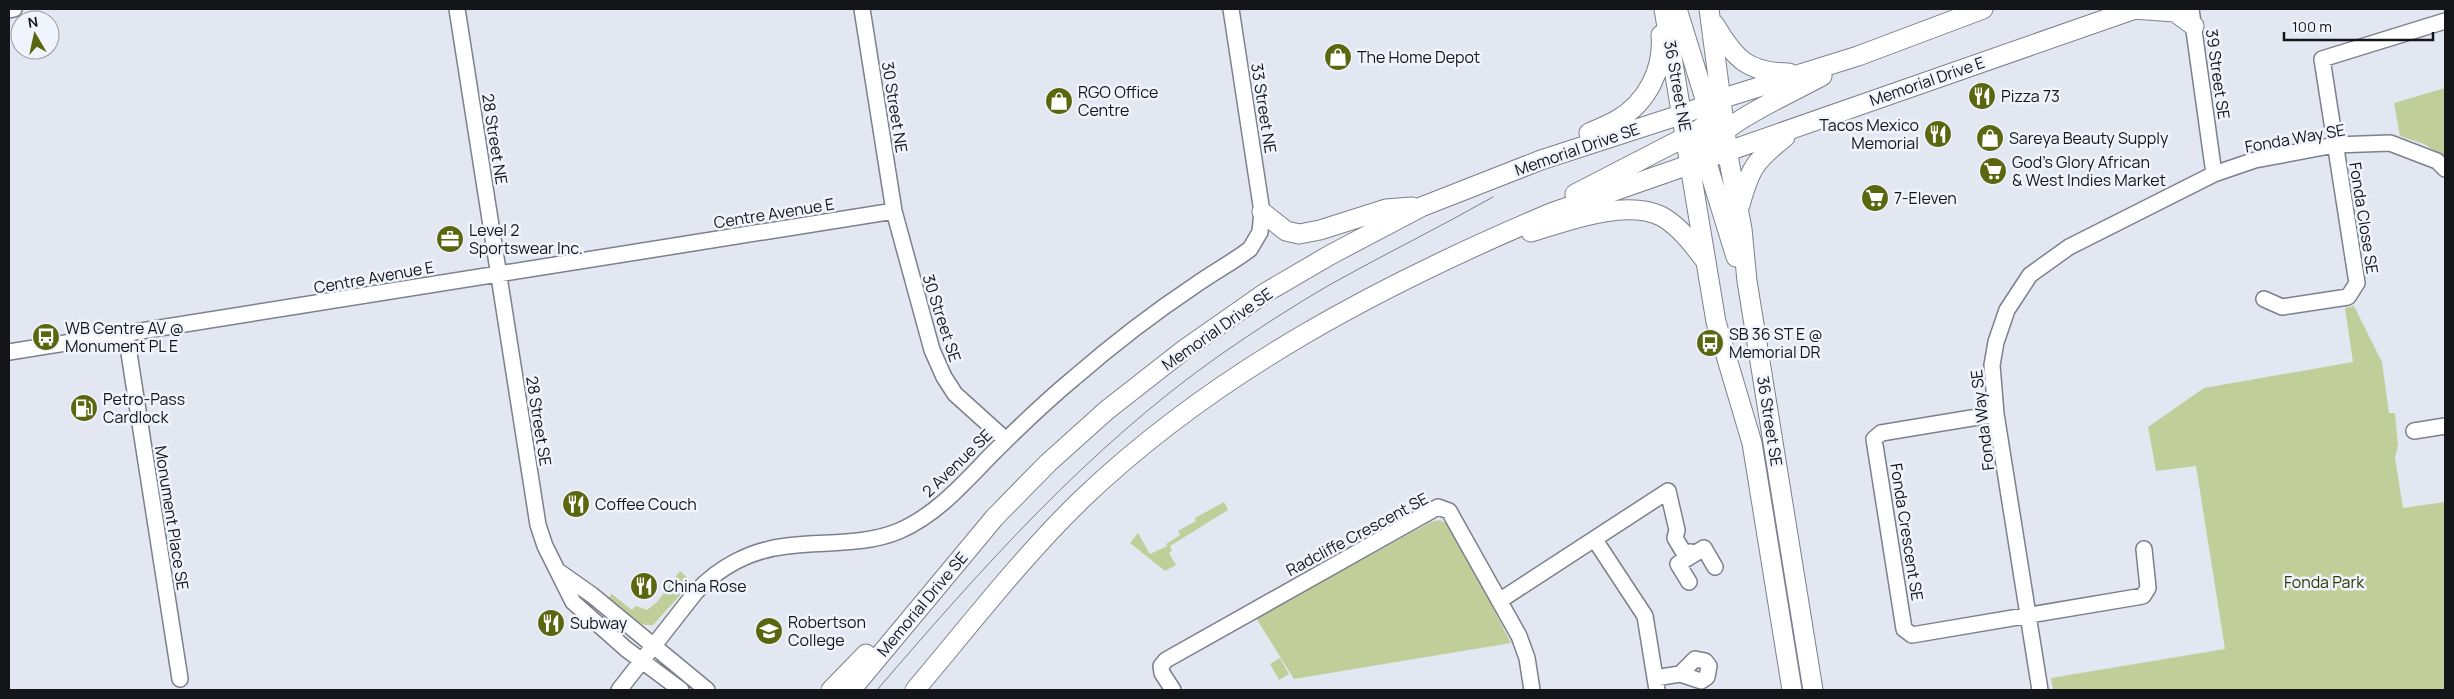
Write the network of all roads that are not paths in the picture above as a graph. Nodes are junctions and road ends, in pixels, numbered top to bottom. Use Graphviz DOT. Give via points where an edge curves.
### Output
graph roads {
  1 [pos="14,9"];
  2 [pos="457,9"];
  3 [pos="862,9"];
  4 [pos="1231,9"];
  5 [pos="1662,9"];
  6 [pos="1677,9"];
  7 [pos="1983,9"];
  8 [pos="2102,9"];
  9 [pos="2134,9"];
  10 [pos="9,10"];
  11 [pos="1709,12"];
  12 [pos="2192,17"];
  13 [pos="2445,21"];
  14 [pos="2026,46"];
  15 [pos="1858,56"];
  16 [pos="1803,73"];
  17 [pos="1683,114"];
  18 [pos="1796,128"];
  19 [pos="1707,132"];
  20 [pos="2335,145"];
  21 [pos="1729,151"];
  22 [pos="1541,160"];
  23 [pos="2445,169"];
  24 [pos="2214,174"];
  25 [pos="1421,207"];
  26 [pos="1738,209"];
  27 [pos="894,211"];
  28 [pos="1262,212"];
  29 [pos="1551,213"];
  30 [pos="1478,244"];
  31 [pos="1706,262"];
  32 [pos="498,274"];
  33 [pos="1747,281"];
  34 [pos="2264,299"];
  35 [pos="126,334"];
  36 [pos="9,352"];
  37 [pos="1996,414"];
  38 [pos="2445,426"];
  39 [pos="2414,431"];
  40 [pos="1006,440"];
  41 [pos="1594,540"];
  42 [pos="2144,549"];
  43 [pos="1691,554"];
  44 [pos="1715,567"];
  45 [pos="558,571"];
  46 [pos="1690,582"];
  47 [pos="1499,600"];
  48 [pos="2028,615"];
  49 [pos="897,633"];
  50 [pos="655,645"];
  51 [pos="642,662"];
  52 [pos="1680,674"];
  53 [pos="180,679"];
  54 [pos="1656,684"];
  55 [pos="919,687"];
  56 [pos="619,690"];
  57 [pos="681,690"];
  58 [pos="707,690"];
  59 [pos="831,690"];
  60 [pos="851,690"];
  61 [pos="1173,690"];
  62 [pos="1532,690"];
  63 [pos="1792,690"];
  64 [pos="1812,690"];
  65 [pos="2040,690"];
  1 -- 10 [label="street"];
  2 -- 32 [label="street, 28 Street NE"];
  3 -- 27 [label="street, 30 Street NE"];
  4 -- 28 [label="street, 33 Street NE"];
  5 -- 17 [label="main road, 36 Street NE"];
  5 -- 22 [label="main road" via="1660,64 1648,91 1618,120 1566,143"];
  6 -- 19 [label="main road"];
  7 -- 15 [label="main road"];
  8 -- 14 [label="main road"];
  9 -- 12 [label="main road"];
  9 -- 14 [label="main road, Memorial Drive E"];
  11 -- 16 [label="main road" via="1732,53 1747,65 1761,71"];
  11 -- 19 [label="main road"];
  12 -- 24 [label="street, 39 Street SE"];
  13 -- 20 [label="street, Fonda Close SE" via="2322,59"];
  14 -- 18 [label="main road, Memorial Drive E"];
  15 -- 16 [label="main road"];
  15 -- 19 [label="main road"];
  16 -- 19 [label="main road"];
  17 -- 19 [label="main road"];
  17 -- 22 [label="main road, Memorial Drive SE"];
  18 -- 21 [label="main road, Memorial Drive E"];
  18 -- 26 [label="main road" via="1751,169"];
  19 -- 21 [label="main road"];
  19 -- 29 [label="main road"];
  19 -- 29 [label="main road" via="1564,199"];
  19 -- 31 [label="main road, 36 Street SE"];
  19 -- 33 [label="main road" via="1738,262"];
  20 -- 23 [label="street, Fonda Way SE" via="2390,143 2438,161"];
  20 -- 24 [label="street, Fonda Way SE" via="2255,160"];
  20 -- 34 [label="street, Fonda Close SE" via="2357,283 2348,297 2282,307"];
  21 -- 26 [label="main road, 36 Street SE"];
  22 -- 25 [label="main road, Memorial Drive SE"];
  24 -- 37 [label="street, Fonda Way SE" via="2069,247 2030,275 2007,310 1996,342 1992,365"];
  25 -- 28 [label="main road" via="1386,209 1299,234 1286,231"];
  25 -- 49 [label="main road, Memorial Drive SE" via="1265,293 1184,349 1107,410 995,517"];
  26 -- 33 [label="main road, 36 Street SE"];
  27 -- 32 [label="street, Centre Avenue E"];
  27 -- 40 [label="street, 30 Street SE" via="932,350 944,377 955,394"];
  28 -- 40 [label="street, 2 Avenue SE" via="1260,232 1250,248 1099,356"];
  29 -- 30 [label="main road"];
  30 -- 31 [label="main road" via="1497,243 1584,216 1618,210 1645,211 1662,217 1686,236"];
  30 -- 55 [label="main road" via="1325,321 1258,362 1167,426 1084,498 1019,565"];
  31 -- 63 [label="main road, 36 Street SE" via="1716,322 1752,443"];
  32 -- 35 [label="street, Centre Avenue E"];
  32 -- 45 [label="street, 28 Street SE" via="538,525"];
  33 -- 64 [label="main road, 36 Street SE"];
  35 -- 36 [label="street, Centre Avenue E"];
  35 -- 53 [label="street, Monument Place SE"];
  37 -- 48 [label="street, Fonda Way SE"];
  37 -- 48 [label="street, Fonda Crescent SE" via="1880,433 1874,439 1904,629 1912,635"];
  38 -- 39 [label="street"];
  40 -- 50 [label="street, 2 Avenue SE" via="932,512 898,531 842,543 772,549 723,569 695,593"];
  41 -- 43 [label="street" via="1668,491 1676,530 1684,534 1692,548"];
  41 -- 47 [label="street"];
  41 -- 54 [label="street" via="1645,616"];
  42 -- 48 [label="street" via="2148,588 2143,596"];
  43 -- 44 [label="street" via="1704,548"];
  43 -- 46 [label="street" via="1678,564"];
  45 -- 50 [label="street"];
  45 -- 51 [label="street, 28 Street SE" via="573,602"];
  47 -- 61 [label="street, Radcliffe Crescent SE" via="1449,511 1438,507 1166,660 1161,666 1162,673"];
  47 -- 62 [label="street, Radcliffe Crescent SE" via="1519,636 1527,658"];
  48 -- 65 [label="street, Fonda Way SE"];
  49 -- 59 [label="main road" via="881,639"];
  49 -- 60 [label="main road, Memorial Drive SE"];
  50 -- 51 [label="street, 2 Avenue SE"];
  50 -- 58 [label="street"];
  51 -- 56 [label="street, 2 Avenue SE"];
  51 -- 57 [label="street, 28 Street SE"];
  52 -- 54 [label="street"];
}
